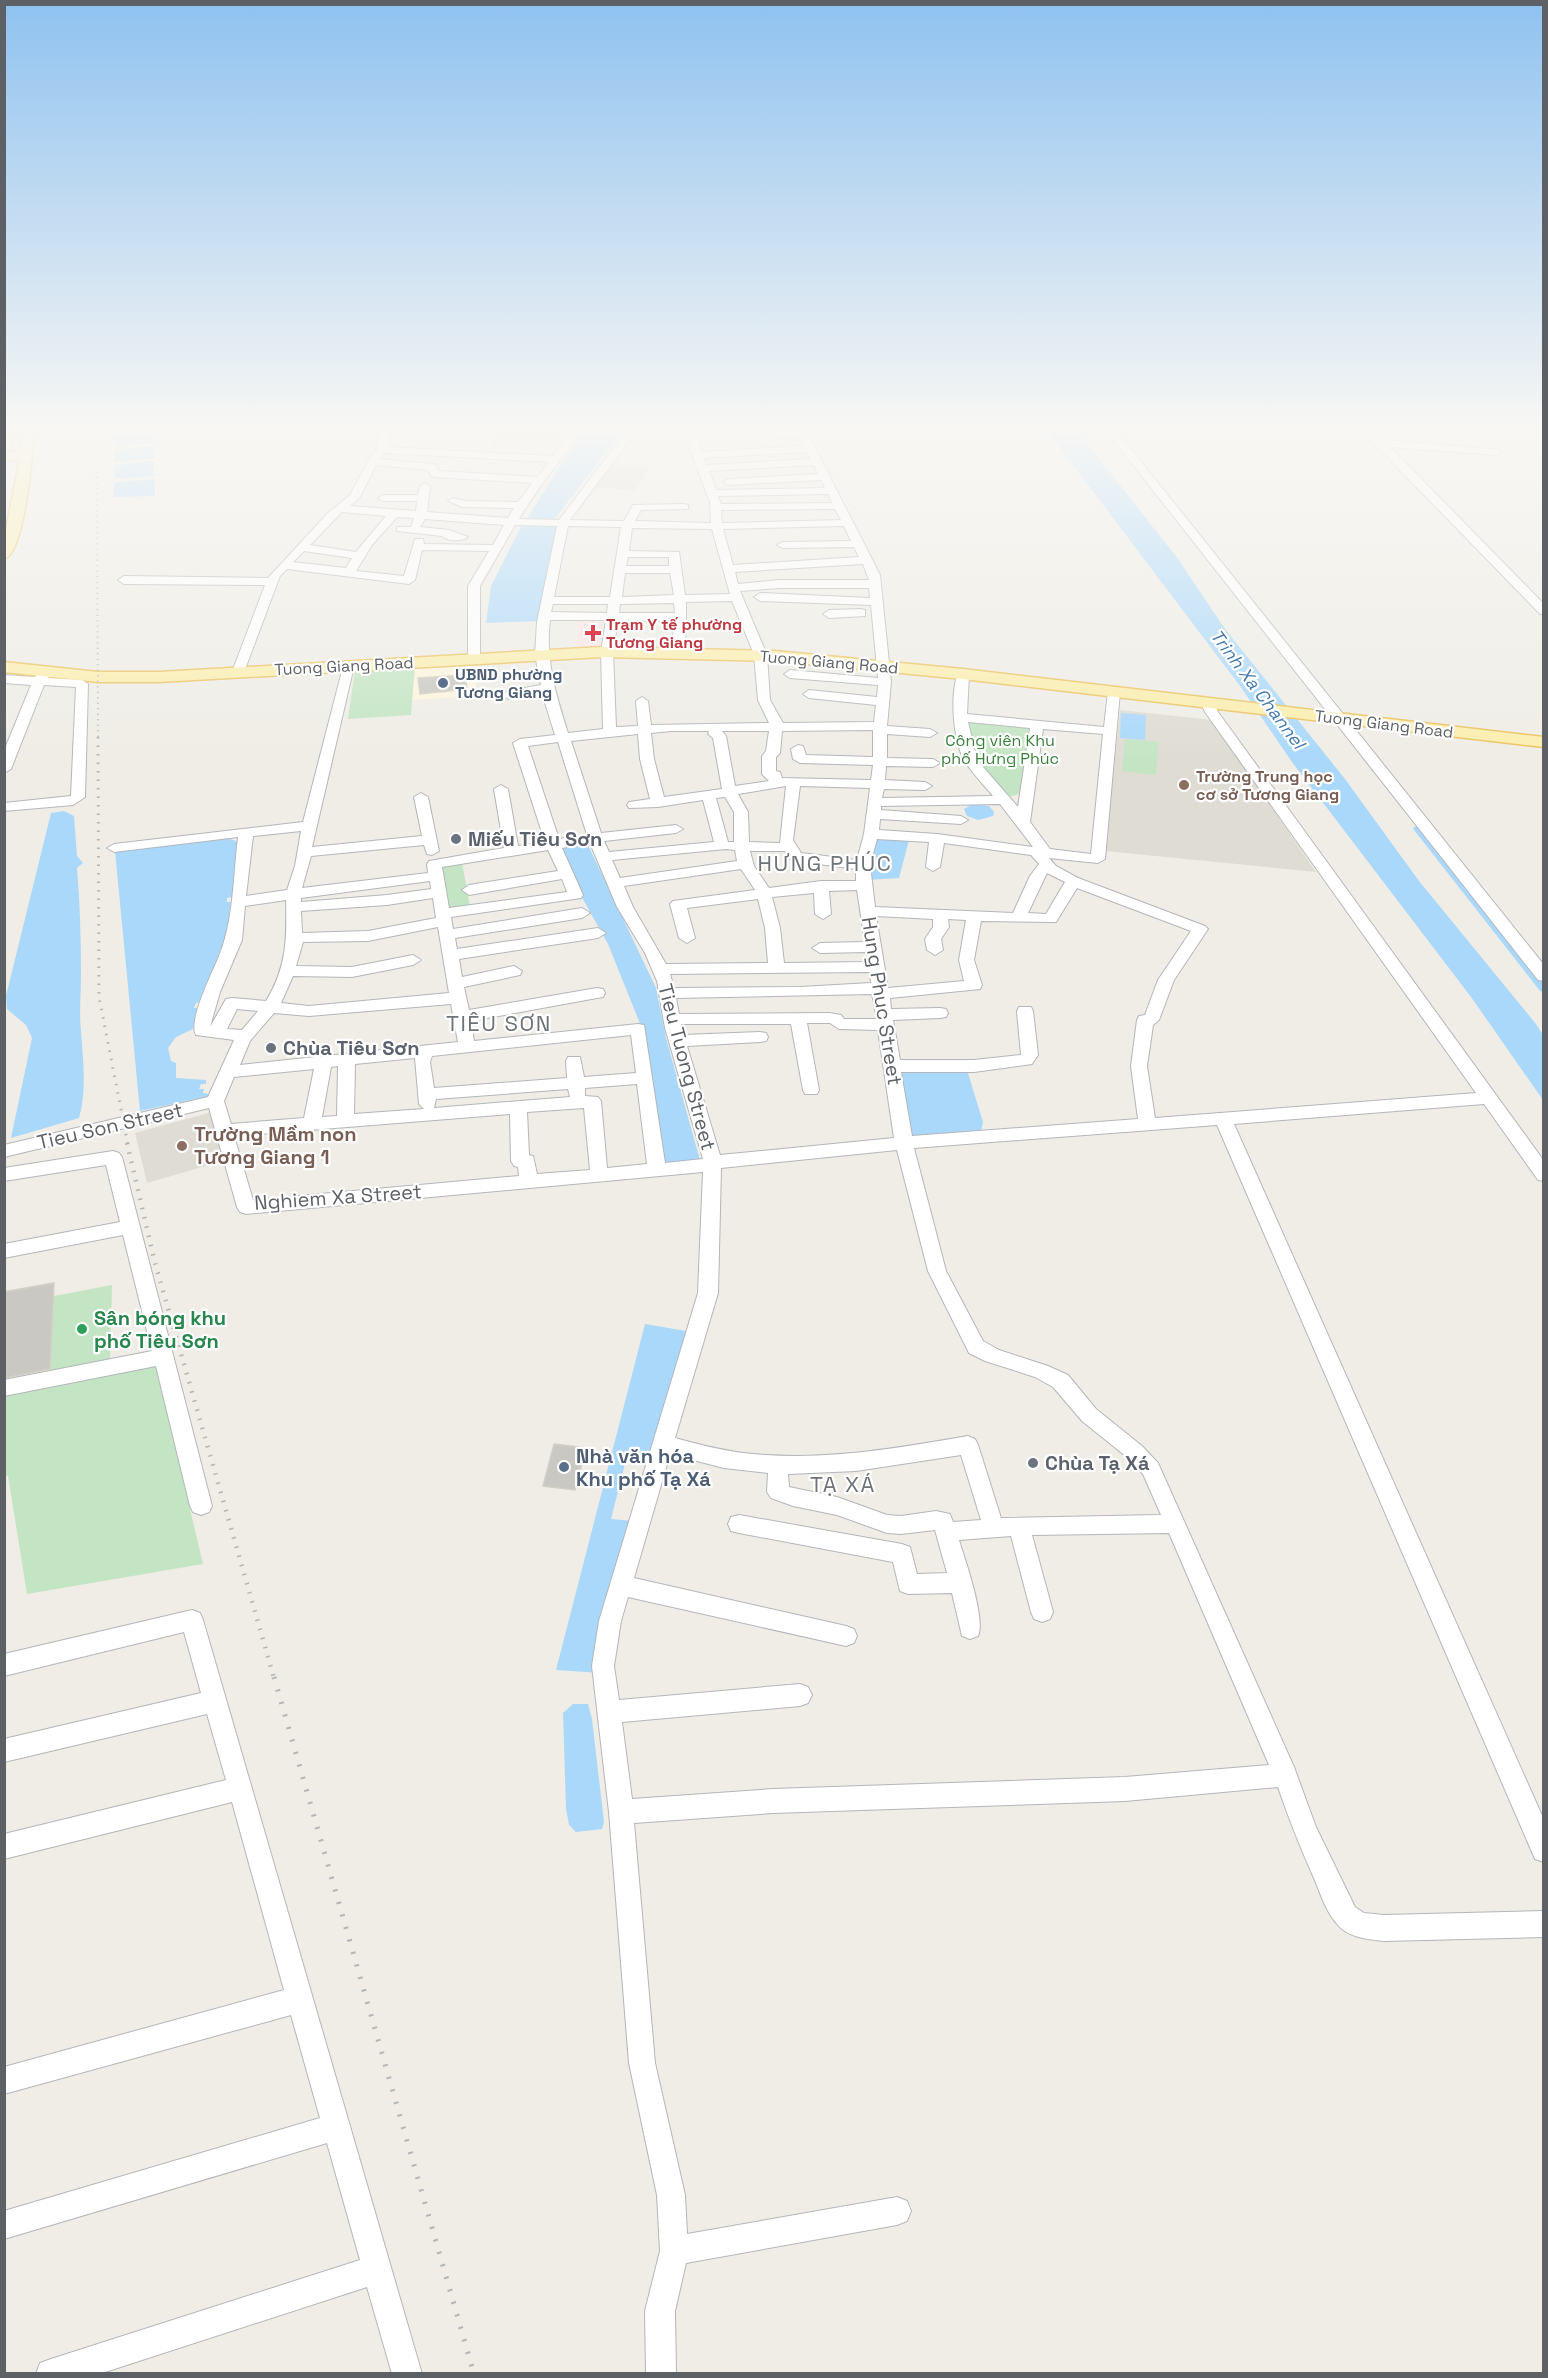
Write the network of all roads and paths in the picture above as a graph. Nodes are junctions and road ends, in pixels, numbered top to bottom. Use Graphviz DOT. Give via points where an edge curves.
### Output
graph roads {
  1 [pos="9,539"];
  2 [pos="309,539"];
  3 [pos="373,539"];
  4 [pos="501,539"];
  5 [pos="559,539"];
  6 [pos="625,539"];
  7 [pos="720,539"];
  8 [pos="792,539"];
  9 [pos="857,539"];
  10 [pos="1196,539"];
  11 [pos="1473,539"];
  12 [pos="860,544"];
  13 [pos="301,547"];
  14 [pos="495,548"];
  15 [pos="622,554"];
  16 [pos="4,555"];
  17 [pos="359,556"];
  18 [pos="868,560"];
  19 [pos="285,565"];
  20 [pos="674,569"];
  21 [pos="728,569"];
  22 [pos="620,570"];
  23 [pos="348,572"];
  24 [pos="124,580"];
  25 [pos="272,582"];
  26 [pos="875,584"];
  27 [pos="735,593"];
  28 [pos="760,596"];
  29 [pos="680,600"];
  30 [pos="615,601"];
  31 [pos="545,608"];
  32 [pos="1544,611"];
  33 [pos="878,612"];
  34 [pos="829,614"];
  35 [pos="680,617"];
  36 [pos="613,618"];
  37 [pos="844,621"];
  38 [pos="607,652"];
  39 [pos="677,653"];
  40 [pos="541,655"];
  41 [pos="761,655"];
  42 [pos="474,659"];
  43 [pos="348,666"];
  44 [pos="4,667"];
  45 [pos="238,672"];
  46 [pos="790,674"];
  47 [pos="963,674"];
  48 [pos="885,675"];
  49 [pos="42,676"];
  50 [pos="4,679"];
  51 [pos="548,688"];
  52 [pos="1114,692"];
  53 [pos="809,694"];
  54 [pos="508,695"];
  55 [pos="642,700"];
  56 [pos="884,702"];
  57 [pos="1209,703"];
  58 [pos="960,717"];
  59 [pos="1336,718"];
  60 [pos="1037,724"];
  61 [pos="716,727"];
  62 [pos="776,727"];
  63 [pos="880,728"];
  64 [pos="643,729"];
  65 [pos="1109,731"];
  66 [pos="610,732"];
  67 [pos="930,733"];
  68 [pos="563,738"];
  69 [pos="1544,742"];
  70 [pos="798,749"];
  71 [pos="880,761"];
  72 [pos="933,763"];
  73 [pos="4,769"];
  74 [pos="794,781"];
  75 [pos="776,782"];
  76 [pos="877,784"];
  77 [pos="925,786"];
  78 [pos="501,789"];
  79 [pos="730,791"];
  80 [pos="708,795"];
  81 [pos="421,797"];
  82 [pos="1005,800"];
  83 [pos="658,803"];
  84 [pos="634,805"];
  85 [pos="4,807"];
  86 [pos="874,808"];
  87 [pos="961,820"];
  88 [pos="1023,822"];
  89 [pos="309,826"];
  90 [pos="676,829"];
  91 [pos="246,832"];
  92 [pos="871,834"];
  93 [pos="938,838"];
  94 [pos="596,839"];
  95 [pos="430,840"];
  96 [pos="722,846"];
  97 [pos="742,846"];
  98 [pos="789,847"];
  99 [pos="114,848"];
  100 [pos="556,850"];
  101 [pos="512,851"];
  102 [pos="304,852"];
  103 [pos="1042,856"];
  104 [pos="604,857"];
  105 [pos="465,863"];
  106 [pos="745,864"];
  107 [pos="862,865"];
  108 [pos="933,867"];
  109 [pos="567,874"];
  110 [pos="437,877"];
  111 [pos="1073,880"];
  112 [pos="615,883"];
  113 [pos="864,885"];
  114 [pos="821,886"];
  115 [pos="469,890"];
  116 [pos="763,892"];
  117 [pos="294,900"];
  118 [pos="238,902"];
  119 [pos="473,908"];
  120 [pos="868,911"];
  121 [pos="582,913"];
  122 [pos="823,914"];
  123 [pos="940,915"];
  124 [pos="974,917"];
  125 [pos="1019,917"];
  126 [pos="446,923"];
  127 [pos="598,933"];
  128 [pos="295,938"];
  129 [pos="687,938"];
  130 [pos="872,947"];
  131 [pos="820,948"];
  132 [pos="935,950"];
  133 [pos="451,955"];
  134 [pos="413,960"];
  135 [pos="776,967"];
  136 [pos="876,967"];
  137 [pos="660,969"];
  138 [pos="287,971"];
  139 [pos="514,971"];
  140 [pos="1544,976"];
  141 [pos="456,991"];
  142 [pos="880,991"];
  143 [pos="597,993"];
  144 [pos="667,993"];
  145 [pos="270,1006"];
  146 [pos="1025,1011"];
  147 [pos="940,1013"];
  148 [pos="461,1017"];
  149 [pos="798,1018"];
  150 [pos="671,1019"];
  151 [pos="884,1020"];
  152 [pos="216,1033"];
  153 [pos="246,1036"];
  154 [pos="760,1037"];
  155 [pos="677,1041"];
  156 [pos="467,1046"];
  157 [pos="426,1050"];
  158 [pos="347,1059"];
  159 [pos="574,1061"];
  160 [pos="324,1062"];
  161 [pos="892,1066"];
  162 [pos="227,1072"];
  163 [pos="644,1078"];
  164 [pos="576,1083"];
  165 [pos="811,1090"];
  166 [pos="427,1094"];
  167 [pos="1489,1098"];
  168 [pos="215,1101"];
  169 [pos="577,1102"];
  170 [pos="518,1107"];
  171 [pos="428,1114"];
  172 [pos="1222,1119"];
  173 [pos="345,1121"];
  174 [pos="312,1124"];
  175 [pos="1147,1125"];
  176 [pos="225,1131"];
  177 [pos="904,1143"];
  178 [pos="4,1151"];
  179 [pos="712,1164"];
  180 [pos="657,1170"];
  181 [pos="4,1175"];
  182 [pos="599,1175"];
  183 [pos="1544,1175"];
  184 [pos="528,1182"];
  185 [pos="129,1227"];
  186 [pos="4,1251"];
  187 [pos="163,1357"];
  188 [pos="4,1388"];
  189 [pos="663,1444"];
  190 [pos="778,1465"];
  191 [pos="201,1506"];
  192 [pos="739,1524"];
  193 [pos="1174,1524"];
  194 [pos="1019,1526"];
  195 [pos="994,1528"];
  196 [pos="946,1532"];
  197 [pos="961,1583"];
  198 [pos="621,1585"];
  199 [pos="1042,1612"];
  200 [pos="970,1629"];
  201 [pos="846,1636"];
  202 [pos="5,1664"];
  203 [pos="4,1676"];
  204 [pos="800,1695"];
  205 [pos="215,1701"];
  206 [pos="609,1712"];
  207 [pos="4,1751"];
  208 [pos="1286,1775"];
  209 [pos="240,1788"];
  210 [pos="621,1812"];
  211 [pos="4,1847"];
  212 [pos="1544,1850"];
  213 [pos="1544,1924"];
  214 [pos="300,1999"];
  215 [pos="4,2081"];
  216 [pos="336,2127"];
  217 [pos="897,2211"];
  218 [pos="4,2225"];
  219 [pos="674,2249"];
  220 [pos="377,2269"];
  221 [pos="51,2373"];
  222 [pos="406,2373"];
  223 [pos="661,2373"];
  1 -- 16 [label="main road"];
  2 -- 13 [label="street"];
  3 -- 17 [label="street"];
  4 -- 14 [label="street"];
  5 -- 31 [label="street, Tieu Tuong Street"];
  6 -- 15 [label="street"];
  7 -- 21 [label="street"];
  8 -- 12 [label="street" via="791,548"];
  9 -- 12 [label="street, Hung Phuc Street"];
  10 -- 59 [label="street"];
  11 -- 32 [label="street"];
  12 -- 18 [label="street, Hung Phuc Street"];
  13 -- 17 [label="street"];
  13 -- 19 [label="street"];
  14 -- 23 [label="street" via="418,544 409,580"];
  14 -- 42 [label="street" via="474,586"];
  15 -- 20 [label="street" via="675,554"];
  15 -- 22 [label="street"];
  17 -- 23 [label="street"];
  18 -- 21 [label="street"];
  18 -- 26 [label="street, Hung Phuc Street"];
  19 -- 23 [label="street"];
  19 -- 25 [label="street"];
  20 -- 22 [label="street"];
  20 -- 29 [label="street"];
  21 -- 27 [label="street"];
  22 -- 30 [label="street"];
  24 -- 25 [label="street"];
  25 -- 45 [label="street"];
  26 -- 28 [label="street"];
  26 -- 33 [label="street, Hung Phuc Street"];
  27 -- 28 [label="street"];
  27 -- 29 [label="street"];
  27 -- 41 [label="street"];
  28 -- 33 [label="street"];
  29 -- 30 [label="street"];
  29 -- 35 [label="street"];
  30 -- 31 [label="street"];
  30 -- 36 [label="street"];
  31 -- 36 [label="street"];
  31 -- 40 [label="street, Tieu Tuong Street"];
  33 -- 34 [label="street"];
  33 -- 37 [label="street"];
  33 -- 48 [label="street, Hung Phuc Street"];
  35 -- 36 [label="street"];
  35 -- 39 [label="street"];
  36 -- 38 [label="street"];
  38 -- 39 [label="main road, Tuong Giang Road"];
  38 -- 40 [label="main road, Tuong Giang Road"];
  38 -- 66 [label="street"];
  39 -- 41 [label="main road, Tuong Giang Road"];
  40 -- 42 [label="main road, Tuong Giang Road"];
  40 -- 51 [label="street, Tieu Tuong Street"];
  41 -- 48 [label="main road, Tuong Giang Road"];
  41 -- 62 [label="street" via="764,700"];
  42 -- 43 [label="main road, Tuong Giang Road"];
  43 -- 45 [label="main road, Tuong Giang Road"];
  43 -- 89 [label="street"];
  44 -- 49 [label="main road, Tuong Giang Road"];
  45 -- 49 [label="main road, Tuong Giang Road"];
  46 -- 48 [label="street"];
  47 -- 48 [label="main road, Tuong Giang Road"];
  47 -- 52 [label="main road, Tuong Giang Road"];
  47 -- 58 [label="street"];
  48 -- 56 [label="street, Hung Phuc Street"];
  49 -- 50 [label="street"];
  49 -- 73 [label="street"];
  49 -- 85 [label="street" via="82,684 78,797 73,801"];
  51 -- 54 [label="street"];
  51 -- 68 [label="street, Tieu Tuong Street"];
  52 -- 57 [label="main road, Tuong Giang Road"];
  52 -- 65 [label="street"];
  53 -- 56 [label="street"];
  55 -- 64 [label="street"];
  56 -- 63 [label="street, Hung Phuc Street"];
  57 -- 59 [label="main road, Tuong Giang Road"];
  57 -- 167 [label="street" via="1346,902"];
  58 -- 60 [label="street"];
  58 -- 82 [label="street" via="971,761"];
  59 -- 69 [label="main road, Tuong Giang Road"];
  59 -- 140 [label="street"];
  60 -- 65 [label="street"];
  60 -- 88 [label="street"];
  61 -- 62 [label="street"];
  61 -- 64 [label="street"];
  61 -- 79 [label="street"];
  62 -- 63 [label="street"];
  62 -- 75 [label="street" via="769,774 774,775"];
  63 -- 67 [label="street"];
  63 -- 71 [label="street, Hung Phuc Street"];
  64 -- 66 [label="street"];
  64 -- 83 [label="street"];
  65 -- 103 [label="street" via="1098,859"];
  66 -- 68 [label="street"];
  68 -- 94 [label="street, Tieu Tuong Street"];
  68 -- 100 [label="street" via="520,743"];
  70 -- 71 [label="street" via="800,759"];
  71 -- 72 [label="street"];
  71 -- 76 [label="street, Hung Phuc Street"];
  74 -- 75 [label="street"];
  74 -- 76 [label="street"];
  74 -- 98 [label="street" via="786,840"];
  75 -- 79 [label="street"];
  76 -- 77 [label="street"];
  76 -- 86 [label="street, Hung Phuc Street"];
  78 -- 101 [label="street"];
  79 -- 80 [label="street"];
  79 -- 97 [label="street" via="741,812"];
  80 -- 83 [label="street"];
  80 -- 96 [label="street"];
  81 -- 95 [label="street"];
  82 -- 86 [label="street"];
  82 -- 88 [label="street"];
  83 -- 84 [label="street"];
  86 -- 87 [label="street"];
  86 -- 92 [label="street, Hung Phuc Street"];
  88 -- 103 [label="street"];
  89 -- 91 [label="street"];
  89 -- 102 [label="street"];
  90 -- 94 [label="street"];
  91 -- 99 [label="street"];
  91 -- 118 [label="street"];
  92 -- 93 [label="street"];
  92 -- 107 [label="street, Hung Phuc Street"];
  93 -- 103 [label="street"];
  93 -- 108 [label="street"];
  94 -- 100 [label="street"];
  94 -- 104 [label="street, Tieu Tuong Street"];
  95 -- 102 [label="street"];
  95 -- 110 [label="street"];
  96 -- 97 [label="street"];
  96 -- 104 [label="street"];
  97 -- 98 [label="street"];
  97 -- 106 [label="street"];
  98 -- 107 [label="street" via="796,857 805,860"];
  100 -- 101 [label="street"];
  100 -- 105 [label="street"];
  100 -- 109 [label="street"];
  101 -- 105 [label="street"];
  102 -- 117 [label="street"];
  103 -- 111 [label="street"];
  103 -- 125 [label="street"];
  104 -- 112 [label="street, Tieu Tuong Street"];
  105 -- 110 [label="street"];
  105 -- 115 [label="street"];
  106 -- 112 [label="street"];
  106 -- 116 [label="street"];
  107 -- 113 [label="street, Hung Phuc Street"];
  109 -- 115 [label="street"];
  109 -- 119 [label="street" via="576,895"];
  110 -- 117 [label="street" via="387,900"];
  110 -- 126 [label="street"];
  111 -- 125 [label="street" via="1051,919"];
  111 -- 175 [label="street" via="1200,929 1166,980 1151,1020 1145,1020 1139,1066"];
  112 -- 137 [label="street, Tieu Tuong Street"];
  113 -- 114 [label="street"];
  113 -- 120 [label="street, Hung Phuc Street"];
  114 -- 116 [label="street"];
  114 -- 122 [label="street"];
  115 -- 119 [label="street"];
  116 -- 129 [label="street" via="678,904"];
  116 -- 135 [label="street" via="775,938"];
  117 -- 118 [label="street"];
  117 -- 128 [label="street"];
  118 -- 152 [label="street" via="234,940 202,1023 203,1032"];
  119 -- 126 [label="street"];
  120 -- 123 [label="street"];
  120 -- 130 [label="street, Hung Phuc Street"];
  121 -- 126 [label="street"];
  123 -- 124 [label="street"];
  123 -- 132 [label="street" via="941,927 933,939"];
  124 -- 125 [label="street"];
  124 -- 142 [label="street" via="967,965 974,985"];
  126 -- 128 [label="street" via="368,936"];
  126 -- 133 [label="street"];
  127 -- 133 [label="street"];
  128 -- 138 [label="street"];
  130 -- 131 [label="street"];
  130 -- 136 [label="street, Hung Phuc Street"];
  133 -- 141 [label="street"];
  134 -- 138 [label="street" via="352,972"];
  135 -- 136 [label="street"];
  135 -- 137 [label="street"];
  136 -- 142 [label="street, Hung Phuc Street"];
  137 -- 144 [label="street, Tieu Tuong Street"];
  138 -- 145 [label="street"];
  139 -- 141 [label="street"];
  141 -- 145 [label="street" via="309,1011"];
  141 -- 148 [label="street"];
  142 -- 144 [label="street"];
  142 -- 151 [label="street, Hung Phuc Street"];
  143 -- 148 [label="street"];
  144 -- 150 [label="street, Tieu Tuong Street"];
  145 -- 152 [label="street" via="232,1003"];
  145 -- 153 [label="street"];
  146 -- 161 [label="street" via="1030,1055 1023,1061 974,1066"];
  147 -- 151 [label="street"];
  148 -- 156 [label="street"];
  149 -- 150 [label="street"];
  149 -- 151 [label="street" via="835,1019 849,1026"];
  149 -- 165 [label="street"];
  150 -- 155 [label="street, Tieu Tuong Street"];
  151 -- 161 [label="street, Hung Phuc Street"];
  152 -- 153 [label="street"];
  153 -- 162 [label="street"];
  154 -- 155 [label="street"];
  155 -- 179 [label="street, Tieu Tuong Street"];
  156 -- 157 [label="street"];
  156 -- 163 [label="street" via="638,1029"];
  157 -- 158 [label="street"];
  157 -- 166 [label="street" via="422,1062"];
  158 -- 160 [label="street"];
  158 -- 173 [label="street"];
  159 -- 164 [label="street"];
  160 -- 162 [label="street"];
  160 -- 174 [label="street"];
  161 -- 177 [label="street, Hung Phuc Street"];
  162 -- 168 [label="street"];
  163 -- 164 [label="street"];
  163 -- 180 [label="street"];
  164 -- 166 [label="street"];
  164 -- 169 [label="street"];
  166 -- 171 [label="street"];
  167 -- 172 [label="street"];
  167 -- 183 [label="street"];
  168 -- 176 [label="street, Nghiem Xa Street"];
  168 -- 178 [label="street, Tieu Son Street"];
  169 -- 170 [label="street"];
  169 -- 182 [label="street" via="592,1101"];
  170 -- 171 [label="street"];
  170 -- 184 [label="street" via="520,1161 527,1161"];
  171 -- 173 [label="street"];
  172 -- 175 [label="street"];
  172 -- 212 [label="street"];
  173 -- 174 [label="street"];
  174 -- 176 [label="street"];
  175 -- 177 [label="street"];
  176 -- 184 [label="street, Nghiem Xa Street" via="246,1207"];
  177 -- 179 [label="street"];
  177 -- 193 [label="street, Hung Phuc Street" via="938,1271 976,1347 1064,1382 1085,1411 1149,1466"];
  179 -- 180 [label="street, Nghiem Xa Street"];
  179 -- 189 [label="street, Tieu Tuong Street" via="708,1293"];
  180 -- 182 [label="street, Nghiem Xa Street"];
  181 -- 185 [label="street" via="113,1157"];
  182 -- 184 [label="street, Nghiem Xa Street"];
  185 -- 186 [label="street"];
  185 -- 187 [label="street"];
  187 -- 188 [label="street"];
  187 -- 191 [label="street"];
  189 -- 190 [label="street" via="742,1462"];
  189 -- 198 [label="street, Tieu Tuong Street"];
  190 -- 195 [label="street" via="872,1462 968,1445"];
  190 -- 196 [label="street" via="778,1492 787,1496 839,1506 897,1525 942,1521"];
  192 -- 197 [label="street" via="902,1554 908,1584"];
  193 -- 194 [label="street"];
  193 -- 208 [label="street, Hung Phuc Street"];
  194 -- 195 [label="street"];
  194 -- 199 [label="street"];
  195 -- 196 [label="street"];
  196 -- 197 [label="street"];
  197 -- 200 [label="street"];
  198 -- 201 [label="street"];
  198 -- 206 [label="street, Tieu Tuong Street" via="603,1666"];
  202 -- 203 [label="street"];
  202 -- 205 [label="street" via="192,1620"];
  204 -- 206 [label="street"];
  205 -- 207 [label="street"];
  205 -- 209 [label="street"];
  206 -- 210 [label="street, Tieu Tuong Street"];
  208 -- 210 [label="street" via="1125,1789 773,1802"];
  208 -- 213 [label="street, Hung Phuc Street" via="1333,1893 1346,1916 1360,1925 1384,1929"];
  209 -- 211 [label="street"];
  209 -- 214 [label="street"];
  210 -- 219 [label="street, Tieu Tuong Street" via="642,2063 671,2195"];
  214 -- 215 [label="street"];
  214 -- 216 [label="street"];
  216 -- 218 [label="street"];
  216 -- 220 [label="street"];
  217 -- 219 [label="street"];
  219 -- 223 [label="street, Tieu Tuong Street" via="660,2311"];
  220 -- 221 [label="street"];
  220 -- 222 [label="street"];
}
